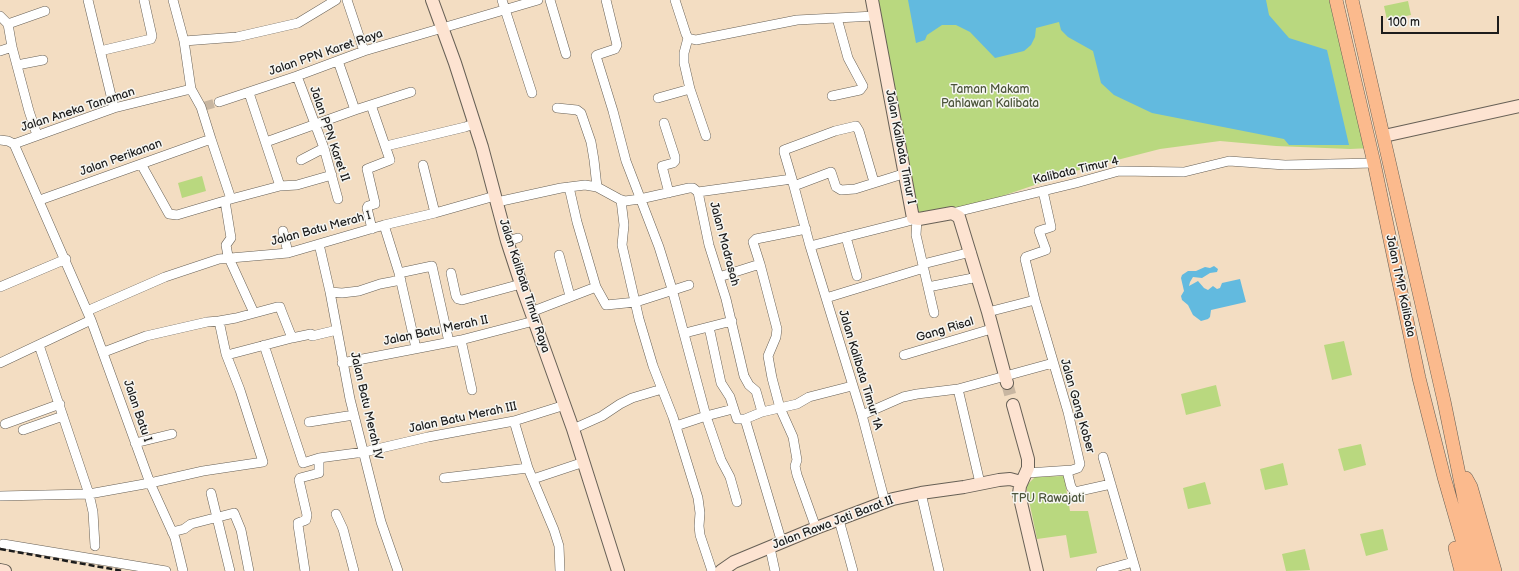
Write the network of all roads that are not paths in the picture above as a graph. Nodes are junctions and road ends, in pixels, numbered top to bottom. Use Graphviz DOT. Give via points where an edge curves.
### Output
graph roads {
  1 [pos="88,0"];
  2 [pos="144,0"];
  3 [pos="173,0"];
  4 [pos="336,0"];
  5 [pos="347,0"];
  6 [pos="432,0"];
  7 [pos="502,0"];
  8 [pos="538,0"];
  9 [pos="550,0"];
  10 [pos="606,0"];
  11 [pos="675,0"];
  12 [pos="872,0"];
  13 [pos="1336,0"];
  14 [pos="1352,0"];
  15 [pos="505,10"];
  16 [pos="45,11"];
  17 [pos="0,16"];
  18 [pos="874,16"];
  19 [pos="838,18"];
  20 [pos="8,24"];
  21 [pos="442,28"];
  22 [pos="688,38"];
  23 [pos="184,40"];
  24 [pos="12,47"];
  25 [pos="0,51"];
  26 [pos="100,51"];
  27 [pos="364,51"];
  28 [pos="566,54"];
  29 [pos="43,60"];
  30 [pos="338,61"];
  31 [pos="17,65"];
  32 [pos="297,76"];
  33 [pos="191,89"];
  34 [pos="690,89"];
  35 [pos="411,92"];
  36 [pos="249,93"];
  37 [pos="532,94"];
  38 [pos="832,96"];
  39 [pos="658,98"];
  40 [pos="219,102"];
  41 [pos="371,105"];
  42 [pos="1519,106"];
  43 [pos="114,108"];
  44 [pos="557,108"];
  45 [pos="355,110"];
  46 [pos="664,123"];
  47 [pos="316,124"];
  48 [pos="474,124"];
  49 [pos="37,136"];
  50 [pos="706,136"];
  51 [pos="1384,136"];
  52 [pos="211,139"];
  53 [pos="0,140"];
  54 [pos="266,142"];
  55 [pos="14,144"];
  56 [pos="386,146"];
  57 [pos="324,148"];
  58 [pos="301,160"];
  59 [pos="1374,163"];
  60 [pos="141,164"];
  61 [pos="422,165"];
  62 [pos="906,173"];
  63 [pos="332,175"];
  64 [pos="793,182"];
  65 [pos="874,182"];
  66 [pos="280,186"];
  67 [pos="569,187"];
  68 [pos="596,188"];
  69 [pos="1043,191"];
  70 [pos="698,192"];
  71 [pos="669,193"];
  72 [pos="338,199"];
  73 [pos="496,199"];
  74 [pos="640,199"];
  75 [pos="40,200"];
  76 [pos="228,200"];
  77 [pos="621,200"];
  78 [pos="435,213"];
  79 [pos="952,213"];
  80 [pos="916,219"];
  81 [pos="384,225"];
  82 [pos="372,228"];
  83 [pos="806,229"];
  84 [pos="283,231"];
  85 [pos="846,237"];
  86 [pos="319,244"];
  87 [pos="810,246"];
  88 [pos="971,252"];
  89 [pos="288,253"];
  90 [pos="559,255"];
  91 [pos="66,259"];
  92 [pos="229,259"];
  93 [pos="760,264"];
  94 [pos="923,266"];
  95 [pos="451,273"];
  96 [pos="400,276"];
  97 [pos="719,276"];
  98 [pos="857,276"];
  99 [pos="978,277"];
  100 [pos="521,284"];
  101 [pos="689,285"];
  102 [pos="596,286"];
  103 [pos="0,287"];
  104 [pos="928,287"];
  105 [pos="672,289"];
  106 [pos="330,292"];
  107 [pos="570,296"];
  108 [pos="826,298"];
  109 [pos="1035,300"];
  110 [pos="636,302"];
  111 [pos="88,311"];
  112 [pos="988,312"];
  113 [pos="254,313"];
  114 [pos="934,313"];
  115 [pos="532,316"];
  116 [pos="91,320"];
  117 [pos="732,321"];
  118 [pos="219,322"];
  119 [pos="709,327"];
  120 [pos="992,327"];
  121 [pos="337,330"];
  122 [pos="685,333"];
  123 [pos="292,338"];
  124 [pos="461,340"];
  125 [pos="449,342"];
  126 [pos="39,344"];
  127 [pos="264,345"];
  128 [pos="416,348"];
  129 [pos="104,352"];
  130 [pos="227,356"];
  131 [pos="904,356"];
  132 [pos="0,363"];
  133 [pos="342,363"];
  134 [pos="1053,363"];
  135 [pos="1005,379"];
  136 [pos="852,386"];
  137 [pos="662,389"];
  138 [pos="958,389"];
  139 [pos="472,390"];
  140 [pos="60,404"];
  141 [pos="565,405"];
  142 [pos="1013,405"];
  143 [pos="780,408"];
  144 [pos="733,409"];
  145 [pos="762,412"];
  146 [pos="354,415"];
  147 [pos="862,415"];
  148 [pos="63,416"];
  149 [pos="706,416"];
  150 [pos="745,419"];
  151 [pos="514,421"];
  152 [pos="309,422"];
  153 [pos="5,424"];
  154 [pos="676,426"];
  155 [pos="573,429"];
  156 [pos="23,430"];
  157 [pos="172,434"];
  158 [pos="135,443"];
  159 [pos="364,452"];
  160 [pos="1103,457"];
  161 [pos="319,458"];
  162 [pos="1456,460"];
  163 [pos="584,462"];
  164 [pos="528,468"];
  165 [pos="1067,471"];
  166 [pos="1444,477"];
  167 [pos="444,478"];
  168 [pos="1024,478"];
  169 [pos="533,479"];
  170 [pos="150,483"];
  171 [pos="980,483"];
  172 [pos="1111,484"];
  173 [pos="921,493"];
  174 [pos="89,494"];
  175 [pos="211,494"];
  176 [pos="0,496"];
  177 [pos="737,502"];
  178 [pos="885,502"];
  179 [pos="336,514"];
  180 [pos="217,517"];
  181 [pos="839,520"];
  182 [pos="816,528"];
  183 [pos="172,532"];
  184 [pos="782,543"];
  185 [pos="3,544"];
  186 [pos="95,546"];
  187 [pos="770,548"];
  188 [pos="1135,567"];
  189 [pos="0,570"];
  190 [pos="5,571"];
  191 [pos="166,571"];
  192 [pos="183,571"];
  193 [pos="230,571"];
  194 [pos="249,571"];
  195 [pos="305,571"];
  196 [pos="354,571"];
  197 [pos="398,571"];
  198 [pos="560,571"];
  199 [pos="618,571"];
  200 [pos="712,571"];
  201 [pos="721,571"];
  202 [pos="775,571"];
  203 [pos="853,571"];
  204 [pos="939,571"];
  205 [pos="1037,571"];
  206 [pos="1101,571"];
  207 [pos="1461,571"];
  208 [pos="1471,571"];
  209 [pos="1482,571"];
  210 [pos="1495,571"];
  1 -- 26 [label="street"];
  2 -- 26 [label="street" via="151,39"];
  3 -- 23 [label="street"];
  4 -- 23 [label="street" via="298,23 237,37"];
  5 -- 27 [label="street"];
  6 -- 21 [label="street, Jalan Kalibata Timur Raya"];
  7 -- 15 [label="street"];
  8 -- 15 [label="street, Jalan PPN Karet Raya"];
  9 -- 28 [label="street"];
  10 -- 74 [label="street" via="617,45 615,49 596,56 626,161"];
  11 -- 22 [label="street"];
  12 -- 18 [label="street, Jalan Kalibata Timur I"];
  13 -- 59 [label="main road, Jalan TMP Kalibata"];
  14 -- 51 [label="main road, Jalan TMP Kalibata"];
  15 -- 21 [label="street, Jalan PPN Karet Raya"];
  15 -- 37 [label="street"];
  16 -- 20 [label="street"];
  17 -- 20 [label="street"];
  18 -- 19 [label="street"];
  18 -- 62 [label="street, Jalan Kalibata Timur I"];
  19 -- 22 [label="street" via="796,20 696,40"];
  19 -- 38 [label="street" via="848,58 862,88"];
  20 -- 24 [label="street"];
  21 -- 27 [label="street, Jalan PPN Karet Raya"];
  21 -- 48 [label="street, Jalan Kalibata Timur Raya"];
  22 -- 34 [label="street" via="683,58"];
  23 -- 33 [label="street"];
  24 -- 25 [label="street"];
  24 -- 31 [label="street"];
  26 -- 43 [label="street"];
  27 -- 30 [label="street, Jalan PPN Karet Raya"];
  29 -- 31 [label="street"];
  30 -- 32 [label="street, Jalan PPN Karet Raya"];
  30 -- 45 [label="street"];
  31 -- 49 [label="street"];
  32 -- 36 [label="street, Jalan PPN Karet Raya"];
  32 -- 47 [label="street, Jalan PPN Karet II"];
  33 -- 43 [label="street, Jalan Aneka Tanaman"];
  33 -- 52 [label="street" via="203,106"];
  34 -- 39 [label="street"];
  34 -- 50 [label="street"];
  35 -- 41 [label="street"];
  36 -- 40 [label="street, Jalan PPN Karet Raya"];
  36 -- 54 [label="street"];
  41 -- 45 [label="street"];
  41 -- 56 [label="street"];
  42 -- 51 [label="street"];
  43 -- 49 [label="street, Jalan Aneka Tanaman"];
  44 -- 68 [label="street" via="577,110 581,113 591,142"];
  45 -- 47 [label="street"];
  46 -- 71 [label="street" via="676,158 673,163 662,166"];
  47 -- 54 [label="street"];
  47 -- 57 [label="street, Jalan PPN Karet II"];
  48 -- 56 [label="street"];
  48 -- 73 [label="street, Jalan Kalibata Timur Raya"];
  49 -- 55 [label="street, Jalan Aneka Tanaman"];
  51 -- 162 [label="main road, Jalan TMP Kalibata"];
  52 -- 60 [label="street, Jalan Perikanan"];
  52 -- 76 [label="street"];
  53 -- 55 [label="street, Jalan Aneka Tanaman"];
  54 -- 66 [label="street"];
  55 -- 75 [label="street, Jalan Batu I"];
  56 -- 82 [label="street" via="390,161 367,169 375,203 367,208"];
  57 -- 58 [label="street"];
  57 -- 63 [label="street, Jalan PPN Karet II"];
  59 -- 69 [label="street, Kalibata Timur 4" via="1285,165 1229,161 1184,172 1119,171"];
  59 -- 166 [label="main road, Jalan TMP Kalibata" via="1418,371"];
  60 -- 75 [label="street, Jalan Perikanan"];
  60 -- 76 [label="street" via="169,214 177,215"];
  61 -- 78 [label="street"];
  62 -- 65 [label="street"];
  62 -- 80 [label="street, Jalan Kalibata Timur I" via="912,215"];
  63 -- 66 [label="street" via="297,185"];
  63 -- 72 [label="street, Jalan PPN Karet II"];
  64 -- 65 [label="street" via="828,172 831,172 836,187 841,190 855,189"];
  64 -- 65 [label="street, Jalan Kalibata Timur 1A" via="784,150 856,126"];
  64 -- 70 [label="street"];
  64 -- 83 [label="street, Jalan Kalibata Timur 1A"];
  66 -- 76 [label="street"];
  67 -- 68 [label="street, Jalan Madrasah" via="585,185"];
  67 -- 73 [label="street, Jalan Madrasah"];
  67 -- 102 [label="street"];
  68 -- 77 [label="street, Jalan Madrasah"];
  69 -- 79 [label="street, Kalibata Timur 4"];
  69 -- 109 [label="street, Jalan Gang Kober" via="1051,227 1039,231 1046,250 1026,257 1025,260"];
  70 -- 71 [label="street, Jalan Madrasah" via="689,188"];
  70 -- 97 [label="street, Jalan Madrasah" via="709,245"];
  71 -- 74 [label="street, Jalan Madrasah"];
  73 -- 78 [label="street, Jalan Batu Merah I"];
  73 -- 100 [label="street, Jalan Kalibata Timur Raya" via="513,239"];
  74 -- 77 [label="street, Jalan Madrasah"];
  74 -- 105 [label="street"];
  75 -- 91 [label="street, Jalan Batu I"];
  76 -- 92 [label="street" via="231,238 226,249"];
  77 -- 110 [label="street" via="624,225 622,245"];
  78 -- 81 [label="street, Jalan Batu Merah I"];
  79 -- 80 [label="street, Jalan Kalibata Timur I"];
  79 -- 88 [label="street" via="959,217"];
  80 -- 85 [label="street"];
  80 -- 94 [label="street" via="916,235"];
  81 -- 82 [label="street, Jalan Batu Merah I"];
  81 -- 96 [label="street"];
  82 -- 86 [label="street, Jalan Batu Merah I"];
  83 -- 87 [label="street, Jalan Kalibata Timur 1A"];
  83 -- 93 [label="street" via="755,240 753,242"];
  84 -- 89 [label="street"];
  85 -- 87 [label="street"];
  85 -- 98 [label="street"];
  86 -- 89 [label="street, Jalan Batu Merah I"];
  86 -- 106 [label="street, Jalan Batu Merah IV"];
  87 -- 108 [label="street, Jalan Kalibata Timur 1A"];
  88 -- 94 [label="street"];
  88 -- 99 [label="street"];
  89 -- 92 [label="street, Jalan Batu Merah I"];
  90 -- 107 [label="street"];
  91 -- 103 [label="street"];
  91 -- 111 [label="street, Jalan Batu I"];
  92 -- 111 [label="street, Jalan Batu Merah I" via="219,259 165,277"];
  92 -- 113 [label="street"];
  93 -- 97 [label="street"];
  93 -- 143 [label="street" via="777,329 768,362"];
  94 -- 104 [label="street"];
  94 -- 108 [label="street"];
  95 -- 100 [label="street" via="456,296 462,300"];
  96 -- 106 [label="street" via="359,291"];
  96 -- 125 [label="street" via="432,266"];
  96 -- 128 [label="street"];
  97 -- 117 [label="street, Jalan Madrasah"];
  99 -- 104 [label="street"];
  99 -- 112 [label="street"];
  100 -- 115 [label="street, Jalan Kalibata Timur Raya"];
  101 -- 105 [label="street"];
  102 -- 107 [label="street, Jalan Batu Merah II"];
  102 -- 110 [label="street" via="606,305"];
  104 -- 114 [label="street"];
  105 -- 110 [label="street"];
  105 -- 122 [label="street"];
  106 -- 121 [label="street, Jalan Batu Merah IV"];
  107 -- 115 [label="street, Jalan Batu Merah II"];
  108 -- 136 [label="street, Jalan Kalibata Timur 1A"];
  109 -- 112 [label="street"];
  109 -- 134 [label="street, Jalan Gang Kober"];
  110 -- 137 [label="street" via="647,347"];
  111 -- 116 [label="street, Jalan Batu I"];
  112 -- 120 [label="street"];
  113 -- 118 [label="street"];
  113 -- 123 [label="street" via="280,307"];
  115 -- 124 [label="street, Jalan Batu Merah II"];
  115 -- 141 [label="street, Jalan Kalibata Timur Raya"];
  116 -- 126 [label="street"];
  116 -- 129 [label="street, Jalan Batu I"];
  117 -- 119 [label="street"];
  117 -- 145 [label="street, Jalan Madrasah" via="744,376 756,391"];
  118 -- 129 [label="street" via="206,322 146,336"];
  118 -- 130 [label="street"];
  119 -- 122 [label="street"];
  119 -- 144 [label="street" via="721,383 730,397"];
  120 -- 131 [label="street, Gang Risal"];
  120 -- 135 [label="street"];
  121 -- 123 [label="street"];
  121 -- 133 [label="street, Jalan Batu Merah IV"];
  122 -- 149 [label="street"];
  123 -- 127 [label="street"];
  124 -- 125 [label="street, Jalan Batu Merah II"];
  124 -- 139 [label="street"];
  125 -- 128 [label="street, Jalan Batu Merah II"];
  126 -- 132 [label="street"];
  126 -- 140 [label="street"];
  127 -- 130 [label="street"];
  127 -- 161 [label="street, Jalan Batu Merah III" via="304,463"];
  128 -- 133 [label="street, Jalan Batu Merah II"];
  129 -- 158 [label="street, Jalan Batu I"];
  130 -- 170 [label="street" via="263,462 203,471"];
  133 -- 146 [label="street, Jalan Batu Merah IV"];
  134 -- 135 [label="street"];
  134 -- 165 [label="street, Jalan Gang Kober" via="1080,461 1078,468"];
  135 -- 138 [label="street" via="1003,377"];
  136 -- 143 [label="street" via="809,397 797,404"];
  136 -- 147 [label="street, Jalan Kalibata Timur 1A"];
  137 -- 154 [label="street"];
  137 -- 155 [label="street" via="632,398"];
  138 -- 147 [label="street" via="903,397"];
  138 -- 171 [label="street"];
  140 -- 148 [label="street"];
  140 -- 153 [label="street"];
  141 -- 151 [label="street, Jalan Batu Merah III"];
  141 -- 155 [label="street, Jalan Kalibata Timur Raya"];
  142 -- 168 [label="street" via="1028,459"];
  143 -- 145 [label="street"];
  143 -- 182 [label="street" via="793,437 797,475"];
  144 -- 149 [label="street"];
  144 -- 150 [label="street" via="737,419"];
  145 -- 150 [label="street"];
  146 -- 152 [label="street"];
  146 -- 159 [label="street, Jalan Batu Merah IV"];
  147 -- 178 [label="street, Jalan Kalibata Timur 1A"];
  148 -- 156 [label="street"];
  148 -- 174 [label="street"];
  149 -- 154 [label="street"];
  149 -- 177 [label="street"];
  150 -- 184 [label="street"];
  151 -- 159 [label="street, Jalan Batu Merah III"];
  151 -- 164 [label="street"];
  154 -- 200 [label="street" via="698,498 700,535"];
  155 -- 163 [label="street, Jalan Kalibata Timur Raya"];
  157 -- 158 [label="street"];
  158 -- 170 [label="street, Jalan Batu I"];
  159 -- 161 [label="street, Jalan Batu Merah III"];
  159 -- 197 [label="street, Jalan Batu Merah IV"];
  160 -- 172 [label="street"];
  161 -- 195 [label="street" via="318,473 299,480 307,515 306,520 298,523"];
  162 -- 209 [label="main road, Jalan TMP Kalibata"];
  162 -- 210 [label="main road" via="1471,487"];
  163 -- 169 [label="street"];
  163 -- 199 [label="street, Jalan Kalibata Timur Raya"];
  164 -- 167 [label="street"];
  164 -- 169 [label="street"];
  165 -- 168 [label="street"];
  165 -- 172 [label="street" via="1070,487 1075,492"];
  166 -- 207 [label="main road" via="1446,513"];
  166 -- 208 [label="main road, Jalan TMP Kalibata"];
  168 -- 171 [label="street, Jalan Rawa Jati Barat II"];
  168 -- 205 [label="street" via="1019,494"];
  169 -- 198 [label="street" via="559,546"];
  170 -- 174 [label="street"];
  170 -- 183 [label="street, Jalan Batu I"];
  171 -- 173 [label="street, Jalan Rawa Jati Barat II"];
  172 -- 188 [label="street"];
  173 -- 178 [label="street, Jalan Rawa Jati Barat II"];
  173 -- 204 [label="street"];
  174 -- 176 [label="street"];
  174 -- 186 [label="street"];
  175 -- 180 [label="street"];
  178 -- 181 [label="street, Jalan Rawa Jati Barat II"];
  179 -- 196 [label="street"];
  180 -- 183 [label="street"];
  180 -- 193 [label="street"];
  180 -- 194 [label="street" via="234,513 241,530"];
  181 -- 182 [label="street, Jalan Rawa Jati Barat II"];
  181 -- 203 [label="street"];
  182 -- 184 [label="street, Jalan Rawa Jati Barat II"];
  183 -- 192 [label="street, Jalan Batu I"];
  184 -- 187 [label="street, Jalan Rawa Jati Barat II"];
  185 -- 191 [label="street"];
  187 -- 201 [label="street, Jalan Rawa Jati Barat II" via="734,562"];
  187 -- 202 [label="street"];
  188 -- 206 [label="street"];
  189 -- 190 [label="street"];
}
